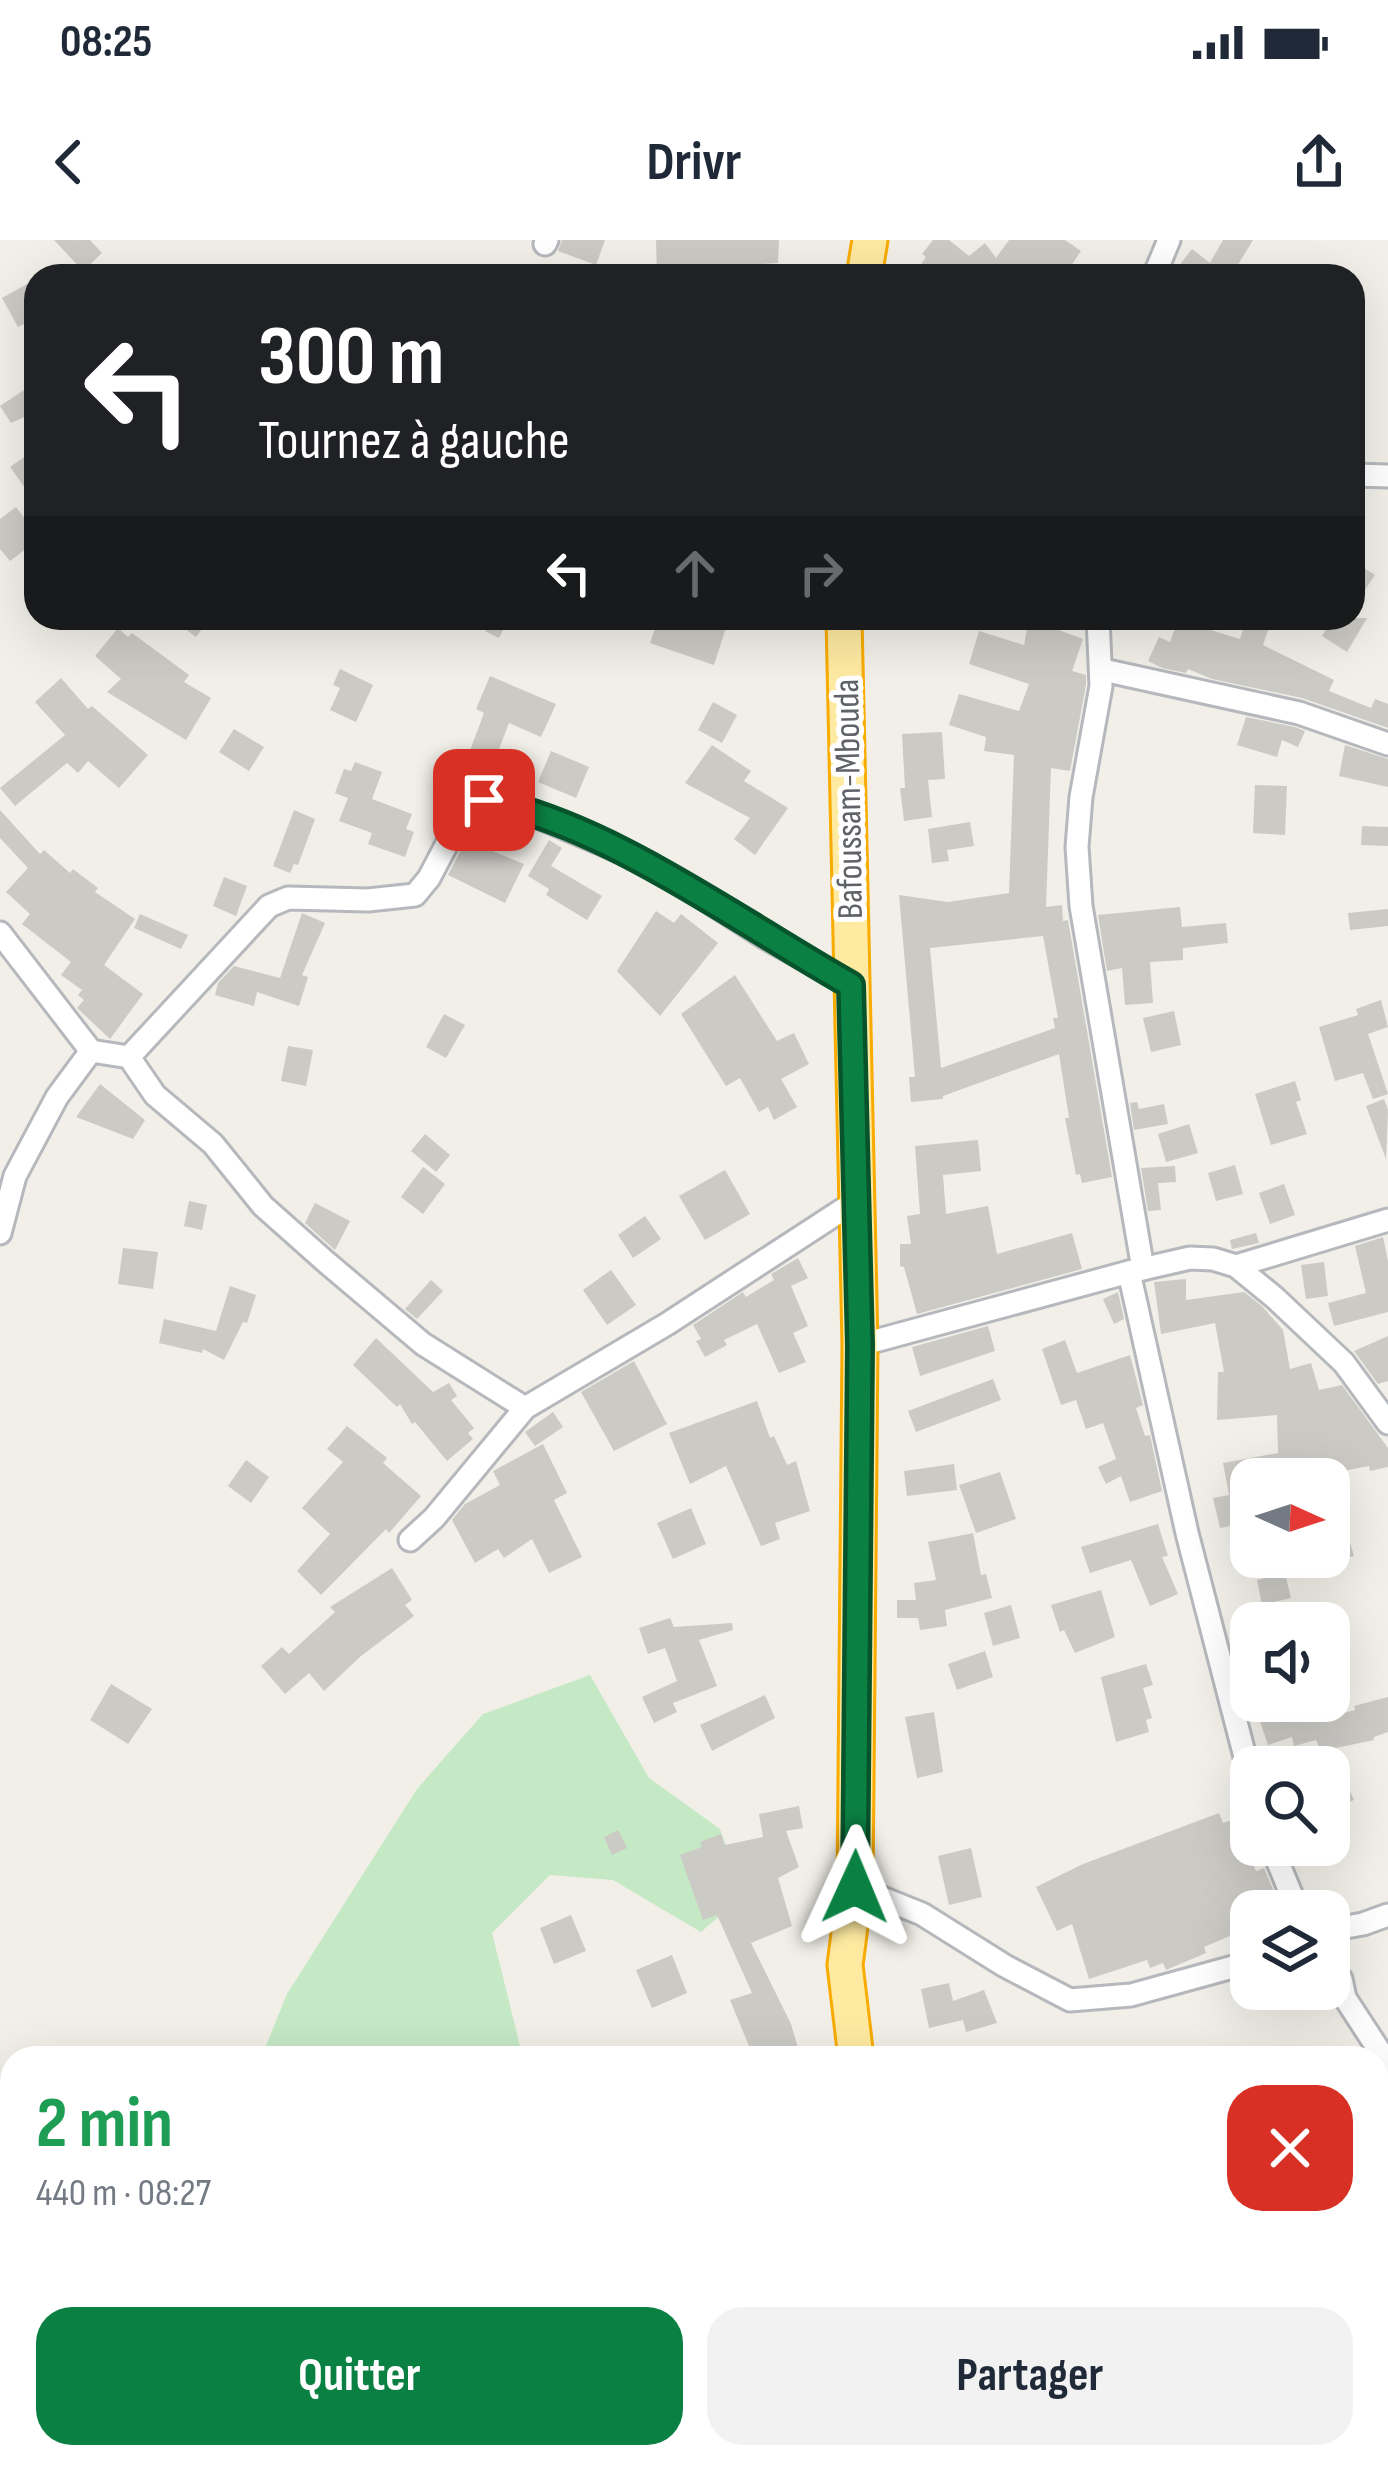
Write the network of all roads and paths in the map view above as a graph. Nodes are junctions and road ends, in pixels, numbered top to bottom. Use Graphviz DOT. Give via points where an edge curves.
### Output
graph roads {
  1 [pos="844,630"];
  2 [pos="1094,630"];
  3 [pos="1103,670"];
  4 [pos="1388,744"];
  5 [pos="0,933"];
  6 [pos="851,985"];
  7 [pos="91,1051"];
  8 [pos="128,1057"];
  9 [pos="856,1201"];
  10 [pos="1388,1220"];
  11 [pos="0,1233"];
  12 [pos="1236,1265"];
  13 [pos="1136,1271"];
  14 [pos="860,1345"];
  15 [pos="526,1408"];
  16 [pos="1388,1423"];
  17 [pos="410,1540"];
  18 [pos="1242,1746"];
  19 [pos="855,1887"];
  20 [pos="1388,1915"];
  21 [pos="1350,1926"];
  22 [pos="1230,1968"];
  23 [pos="1350,2006"];
  24 [pos="855,2046"];
  25 [pos="1376,2046"];
  1 -- 6 [label="highway, Bafoussam-Mbouda"];
  2 -- 3 [label="street"];
  3 -- 4 [label="street" via="1299,713"];
  3 -- 13 [label="street" via="1078,867"];
  5 -- 7 [label="street"];
  6 -- 8 [label="street" via="650,864 484,800 469,802 415,895 287,898 269,906"];
  6 -- 9 [label="highway, Bafoussam-Mbouda"];
  7 -- 8 [label="street"];
  7 -- 11 [label="street" via="15,1176"];
  8 -- 15 [label="street" via="155,1095 326,1262 423,1344"];
  9 -- 14 [label="highway, Bafoussam-Mbouda"];
  9 -- 15 [label="street"];
  10 -- 12 [label="street"];
  12 -- 13 [label="street" via="1190,1258"];
  12 -- 16 [label="street" via="1344,1364"];
  13 -- 14 [label="street"];
  13 -- 18 [label="street" via="1187,1533"];
  14 -- 19 [label="highway, Bafoussam-Mbouda"];
  15 -- 17 [label="street"];
  19 -- 22 [label="street" via="922,1914 1070,2000 1131,1995"];
  19 -- 24 [label="highway, Bafoussam-Mbouda" via="845,1965"];
  20 -- 21 [label="street"];
  23 -- 25 [label="street"];
}
